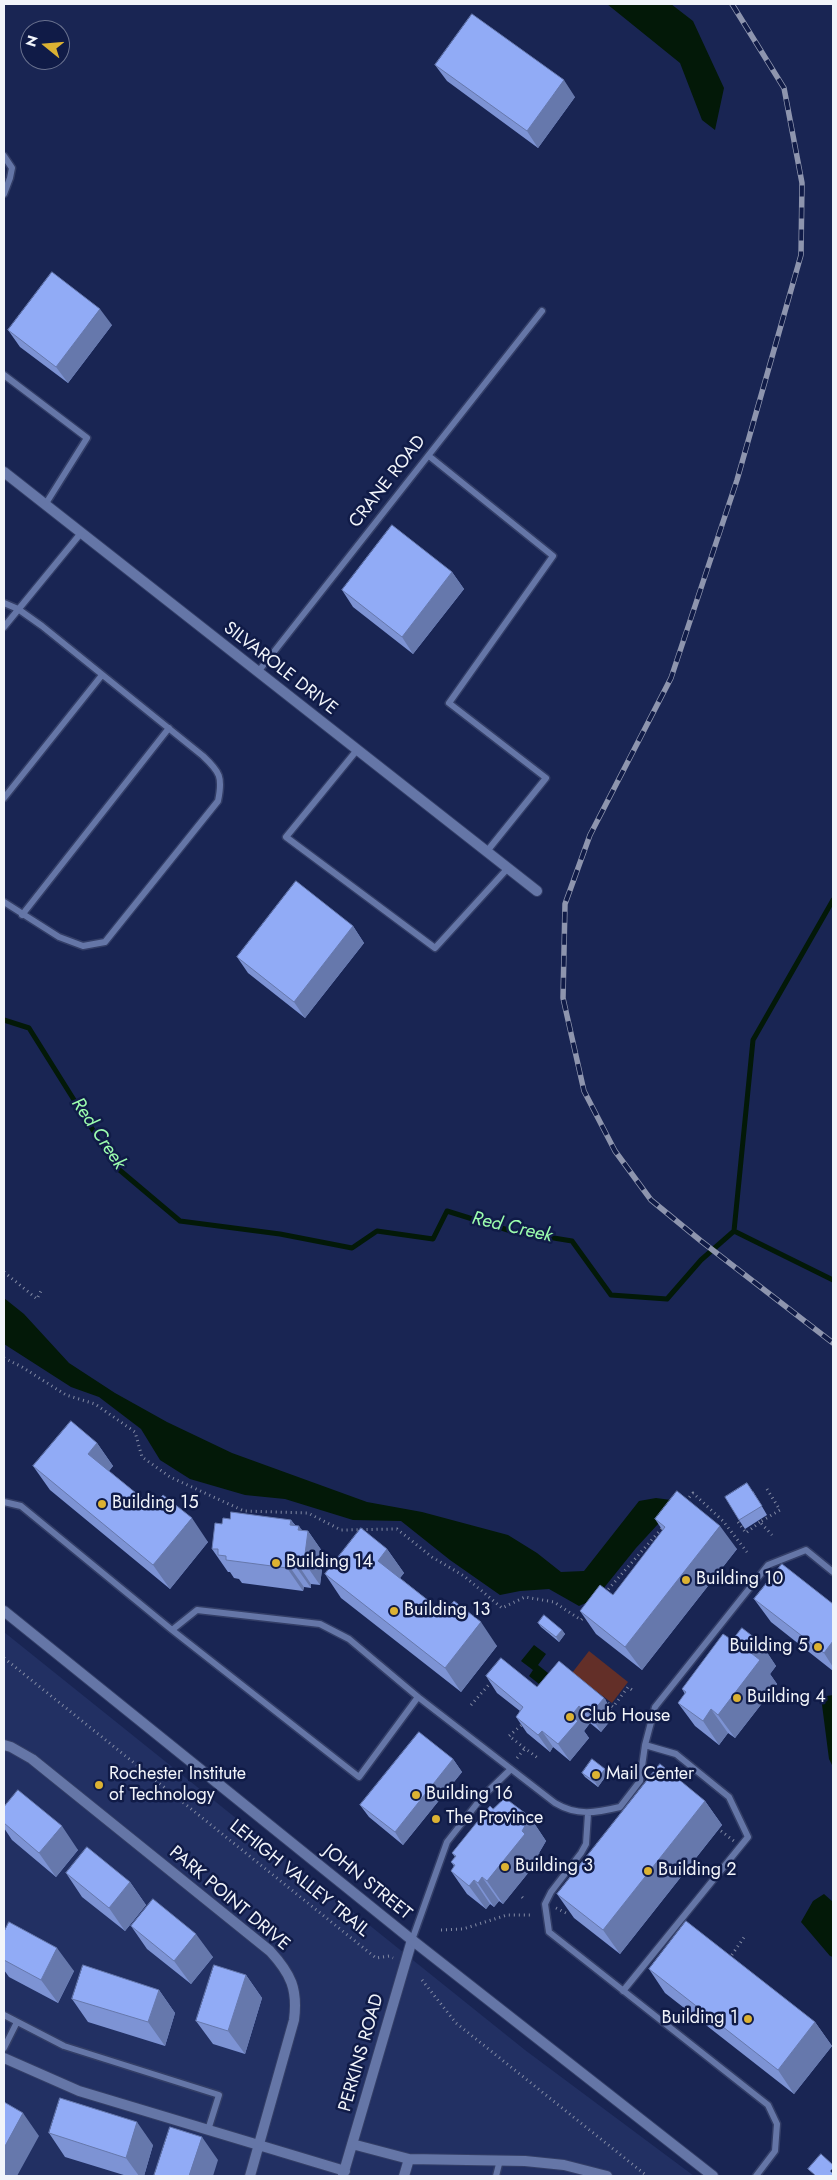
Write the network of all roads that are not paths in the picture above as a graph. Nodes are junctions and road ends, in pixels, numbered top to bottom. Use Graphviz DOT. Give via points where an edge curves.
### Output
graph roads {
  1 [pos="4,156"];
  2 [pos="4,194"];
  3 [pos="542,311"];
  4 [pos="4,375"];
  5 [pos="428,456"];
  6 [pos="4,472"];
  7 [pos="45,505"];
  8 [pos="81,533"];
  9 [pos="4,603"];
  10 [pos="18,609"];
  11 [pos="4,627"];
  12 [pos="258,672"];
  13 [pos="102,675"];
  14 [pos="169,728"];
  15 [pos="357,750"];
  16 [pos="4,798"];
  17 [pos="488,850"];
  18 [pos="508,868"];
  19 [pos="537,890"];
  20 [pos="4,902"];
  21 [pos="22,914"];
  22 [pos="4,1502"];
  23 [pos="833,1572"];
  24 [pos="4,1611"];
  25 [pos="172,1630"];
  26 [pos="418,1697"];
  27 [pos="645,1745"];
  28 [pos="4,1746"];
  29 [pos="511,1769"];
  30 [pos="588,1814"];
  31 [pos="412,1940"];
  32 [pos="622,1991"];
  33 [pos="4,2015"];
  34 [pos="17,2022"];
  35 [pos="4,2048"];
  36 [pos="4,2058"];
  37 [pos="208,2130"];
  38 [pos="352,2144"];
  39 [pos="259,2146"];
  40 [pos="408,2159"];
  41 [pos="500,2160"];
  42 [pos="344,2174"];
  43 [pos="250,2176"];
  44 [pos="404,2176"];
  45 [pos="496,2176"];
  46 [pos="607,2176"];
  47 [pos="713,2176"];
  48 [pos="756,2176"];
  1 -- 2 [label="lane" via="12,168"];
  3 -- 5 [label="lane, CRANE ROAD"];
  4 -- 7 [label="lane" via="86,438"];
  5 -- 12 [label="lane, CRANE ROAD"];
  5 -- 17 [label="lane" via="552,556 449,703 546,778"];
  6 -- 7 [label="street, SILVAROLE DRIVE"];
  7 -- 8 [label="street, SILVAROLE DRIVE"];
  8 -- 10 [label="lane"];
  8 -- 12 [label="street, SILVAROLE DRIVE"];
  9 -- 10 [label="lane"];
  10 -- 11 [label="lane"];
  10 -- 13 [label="lane"];
  12 -- 15 [label="street, SILVAROLE DRIVE"];
  13 -- 14 [label="lane"];
  13 -- 16 [label="lane"];
  14 -- 21 [label="lane"];
  14 -- 21 [label="lane" via="216,768 222,784 218,801 105,942 83,946 59,937"];
  15 -- 17 [label="street, SILVAROLE DRIVE"];
  15 -- 18 [label="lane" via="286,837 434,948"];
  17 -- 18 [label="street, SILVAROLE DRIVE"];
  18 -- 19 [label="street, SILVAROLE DRIVE"];
  20 -- 21 [label="lane"];
  22 -- 25 [label="lane" via="20,1506"];
  23 -- 27 [label="lane" via="806,1550 768,1565 655,1707"];
  24 -- 31 [label="street, JOHN STREET"];
  25 -- 26 [label="lane" via="197,1610 320,1624 349,1639"];
  25 -- 26 [label="lane" via="359,1777"];
  26 -- 29 [label="lane"];
  27 -- 30 [label="lane" via="640,1782 620,1807"];
  27 -- 32 [label="lane" via="676,1754 729,1797 748,1837"];
  28 -- 39 [label="street, PARK POINT DRIVE" via="32,1759 270,1951 285,1967 294,1985 294,2020"];
  29 -- 30 [label="lane" via="555,1803"];
  29 -- 31 [label="lane" via="483,1796 447,1842"];
  30 -- 32 [label="lane" via="586,1844 545,1904 548,1932"];
  31 -- 38 [label="street, PERKINS ROAD"];
  31 -- 47 [label="street, JOHN STREET"];
  32 -- 48 [label="lane" via="768,2105 776,2124 775,2151"];
  33 -- 34 [label="lane"];
  34 -- 35 [label="lane"];
  34 -- 37 [label="lane" via="64,2046 219,2095"];
  36 -- 37 [label="street" via="79,2091"];
  37 -- 39 [label="street"];
  38 -- 40 [label="street"];
  38 -- 42 [label="street, PERKINS ROAD"];
  39 -- 42 [label="street"];
  39 -- 43 [label="street, PARK POINT DRIVE"];
  40 -- 41 [label="street"];
  40 -- 44 [label="street"];
  41 -- 45 [label="lane"];
  41 -- 46 [label="street" via="564,2165"];
}
